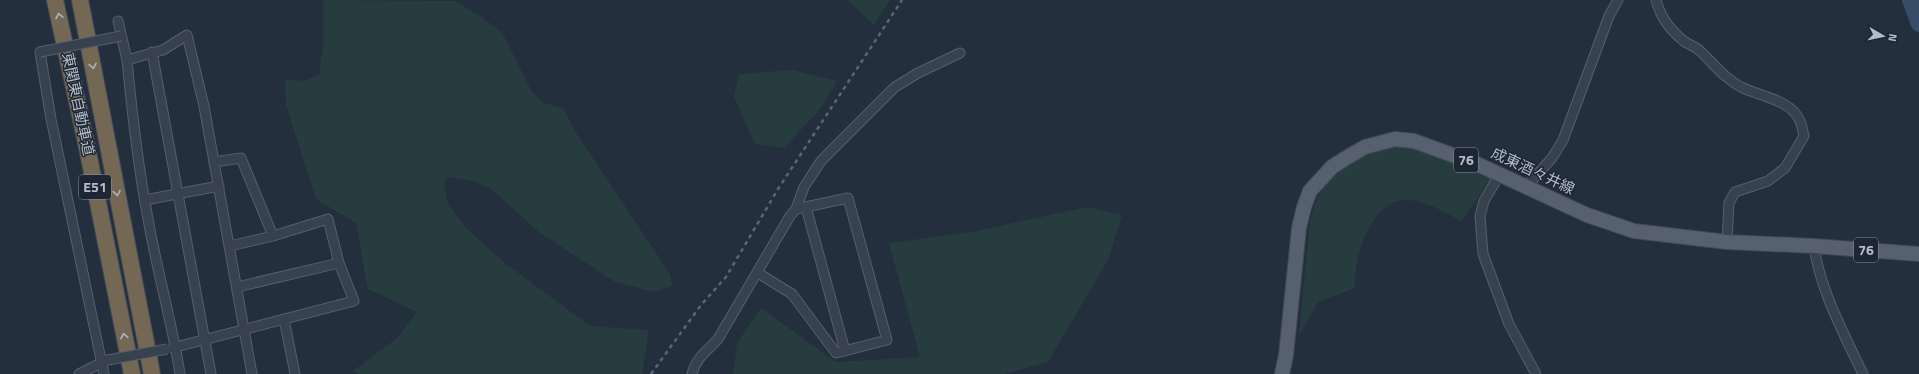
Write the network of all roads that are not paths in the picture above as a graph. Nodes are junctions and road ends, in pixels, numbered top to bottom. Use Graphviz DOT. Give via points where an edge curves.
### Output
graph roads {
  1 [pos="55,0"];
  2 [pos="80,0"];
  3 [pos="1618,0"];
  4 [pos="1656,0"];
  5 [pos="118,21"];
  6 [pos="121,36"];
  7 [pos="152,52"];
  8 [pos="960,53"];
  9 [pos="127,60"];
  10 [pos="214,162"];
  11 [pos="1500,174"];
  12 [pos="219,186"];
  13 [pos="1526,187"];
  14 [pos="178,194"];
  15 [pos="145,200"];
  16 [pos="806,207"];
  17 [pos="796,209"];
  18 [pos="273,236"];
  19 [pos="1727,242"];
  20 [pos="230,246"];
  21 [pos="1814,246"];
  22 [pos="1919,254"];
  23 [pos="339,263"];
  24 [pos="758,273"];
  25 [pos="237,287"];
  26 [pos="284,319"];
  27 [pos="244,330"];
  28 [pos="204,340"];
  29 [pos="172,348"];
  30 [pos="845,351"];
  31 [pos="105,361"];
  32 [pos="79,374"];
  33 [pos="104,374"];
  34 [pos="132,374"];
  35 [pos="152,374"];
  36 [pos="180,374"];
  37 [pos="211,374"];
  38 [pos="252,374"];
  39 [pos="295,374"];
  40 [pos="692,374"];
  41 [pos="1282,374"];
  42 [pos="1536,374"];
  43 [pos="1863,374"];
  34 -- 1 [label="highway, 東関東自動車道 / E51, one-way"];
  2 -- 35 [label="highway, 東関東自動車道 / E51, one-way"];
  3 -- 13 [label="street" via="1609,16 1563,140 1552,158"];
  4 -- 19 [label="street" via="1660,14 1672,30 1699,50 1722,74 1741,87 1773,98 1793,111 1800,120 1804,136 1785,168 1768,181 1735,192 1729,203"];
  5 -- 6 [label="street"];
  6 -- 9 [label="street"];
  6 -- 31 [label="street, bridge" via="40,52 51,119"];
  7 -- 9 [label="street"];
  7 -- 10 [label="street" via="163,50 187,35"];
  7 -- 14 [label="street"];
  8 -- 17 [label="street" via="895,87 821,161 804,187"];
  9 -- 15 [label="street" via="134,135"];
  10 -- 12 [label="street"];
  10 -- 18 [label="street" via="241,158"];
  11 -- 13 [label="main road, 成東酒々井線 / 76"];
  11 -- 41 [label="main road, 成東酒々井線 / 76" via="1435,147 1395,139 1365,146 1332,167 1310,191 1304,207 1299,228"];
  11 -- 42 [label="street" via="1484,201 1480,216 1483,254 1509,324"];
  12 -- 14 [label="street"];
  12 -- 20 [label="street"];
  13 -- 19 [label="main road, 成東酒々井線 / 76" via="1587,215 1634,231"];
  14 -- 15 [label="street"];
  14 -- 28 [label="street"];
  15 -- 29 [label="street"];
  16 -- 17 [label="street"];
  16 -- 30 [label="street"];
  16 -- 30 [label="street" via="848,198 883,325 887,340"];
  17 -- 24 [label="street"];
  18 -- 20 [label="street"];
  18 -- 23 [label="street" via="328,218"];
  19 -- 21 [label="main road, 成東酒々井線 / 76"];
  20 -- 25 [label="street"];
  21 -- 22 [label="main road, 成東酒々井線 / 76"];
  21 -- 43 [label="street" via="1816,263"];
  23 -- 25 [label="street"];
  23 -- 26 [label="street" via="354,301"];
  24 -- 30 [label="street" via="792,294 836,353"];
  24 -- 40 [label="street" via="718,338 694,365"];
  25 -- 27 [label="street"];
  26 -- 27 [label="street"];
  26 -- 39 [label="street"];
  27 -- 28 [label="street"];
  27 -- 38 [label="street"];
  28 -- 29 [label="street"];
  28 -- 37 [label="street"];
  29 -- 31 [label="street, bridge"];
  29 -- 36 [label="street"];
  31 -- 32 [label="street"];
  31 -- 33 [label="street"];
}
